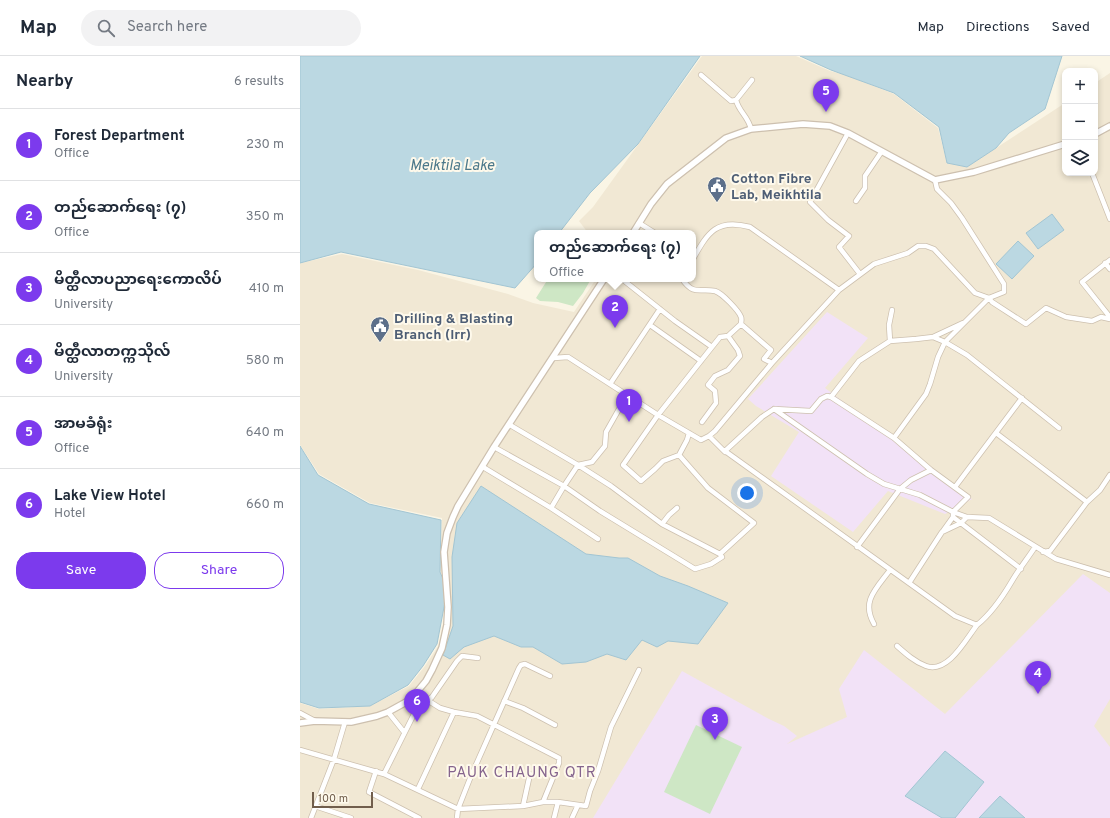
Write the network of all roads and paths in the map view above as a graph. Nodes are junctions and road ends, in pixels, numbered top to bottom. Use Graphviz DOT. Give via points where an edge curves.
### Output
graph roads {
  1 [pos="701,75"];
  2 [pos="752,80"];
  3 [pos="736,100"];
  4 [pos="1110,126"];
  5 [pos="751,129"];
  6 [pos="1098,132"];
  7 [pos="848,133"];
  8 [pos="1062,145"];
  9 [pos="882,152"];
  10 [pos="1093,176"];
  11 [pos="935,180"];
  12 [pos="856,201"];
  13 [pos="1110,219"];
  14 [pos="639,223"];
  15 [pos="635,230"];
  16 [pos="650,230"];
  17 [pos="696,252"];
  18 [pos="1110,260"];
  19 [pos="1105,263"];
  20 [pos="1110,269"];
  21 [pos="860,274"];
  22 [pos="602,282"];
  23 [pos="626,282"];
  24 [pos="684,282"];
  25 [pos="839,290"];
  26 [pos="989,298"];
  27 [pos="660,309"];
  28 [pos="892,310"];
  29 [pos="1110,318"];
  30 [pos="966,322"];
  31 [pos="742,324"];
  32 [pos="650,325"];
  33 [pos="728,336"];
  34 [pos="932,337"];
  35 [pos="890,341"];
  36 [pos="945,342"];
  37 [pos="712,347"];
  38 [pos="554,358"];
  39 [pos="701,361"];
  40 [pos="772,363"];
  41 [pos="610,384"];
  42 [pos="626,395"];
  43 [pos="832,397"];
  44 [pos="1022,398"];
  45 [pos="774,409"];
  46 [pos="658,415"];
  47 [pos="702,422"];
  48 [pos="510,425"];
  49 [pos="1059,428"];
  50 [pos="689,433"];
  51 [pos="996,433"];
  52 [pos="709,436"];
  53 [pos="894,438"];
  54 [pos="494,447"];
  55 [pos="725,451"];
  56 [pos="679,455"];
  57 [pos="578,465"];
  58 [pos="483,467"];
  59 [pos="931,470"];
  60 [pos="1110,476"];
  61 [pos="564,486"];
  62 [pos="955,488"];
  63 [pos="900,489"];
  64 [pos="1087,502"];
  65 [pos="551,508"];
  66 [pos="677,508"];
  67 [pos="953,515"];
  68 [pos="966,517"];
  69 [pos="961,523"];
  70 [pos="662,524"];
  71 [pos="942,532"];
  72 [pos="598,539"];
  73 [pos="1035,546"];
  74 [pos="857,547"];
  75 [pos="1043,552"];
  76 [pos="720,554"];
  77 [pos="1021,568"];
  78 [pos="890,570"];
  79 [pos="1110,575"];
  80 [pos="909,583"];
  81 [pos="874,624"];
  82 [pos="977,625"];
  83 [pos="897,646"];
  84 [pos="478,658"];
  85 [pos="639,670"];
  86 [pos="550,676"];
  87 [pos="416,693"];
  88 [pos="427,700"];
  89 [pos="504,701"];
  90 [pos="388,712"];
  91 [pos="454,712"];
  92 [pos="300,713"];
  93 [pos="315,721"];
  94 [pos="344,722"];
  95 [pos="300,723"];
  96 [pos="494,724"];
  97 [pos="555,725"];
  98 [pos="404,732"];
  99 [pos="300,750"];
  100 [pos="334,759"];
  101 [pos="376,771"];
  102 [pos="384,774"];
  103 [pos="530,774"];
  104 [pos="418,789"];
  105 [pos="543,802"];
  106 [pos="558,802"];
  107 [pos="578,805"];
  108 [pos="315,806"];
  109 [pos="523,806"];
  110 [pos="458,809"];
  111 [pos="311,818"];
  112 [pos="351,818"];
  113 [pos="419,818"];
  114 [pos="457,818"];
  115 [pos="554,818"];
  116 [pos="572,818"];
  1 -- 3 [label="street" via="731,101"];
  2 -- 3 [label="street"];
  3 -- 5 [label="street"];
  4 -- 6 [label="street"];
  5 -- 7 [label="street" via="804,124 830,126"];
  5 -- 14 [label="street" via="726,138 675,177 661,190"];
  7 -- 9 [label="street"];
  7 -- 21 [label="street" via="810,202 849,236 839,247"];
  8 -- 11 [label="street" via="974,172"];
  9 -- 11 [label="street"];
  9 -- 12 [label="street" via="865,176 865,188"];
  10 -- 13 [label="street"];
  11 -- 26 [label="street" via="937,189 962,218 1004,284 1004,292"];
  14 -- 15 [label="street"];
  14 -- 16 [label="street"];
  17 -- 25 [label="street" via="711,231 723,225 736,223 750,227"];
  18 -- 19 [label="street"];
  19 -- 20 [label="street"];
  19 -- 29 [label="street" via="1082,282"];
  21 -- 25 [label="street"];
  21 -- 26 [label="street" via="874,264 908,253 918,246 926,246 934,249 975,294"];
  22 -- 38 [label="street"];
  23 -- 27 [label="street"];
  24 -- 31 [label="street" via="696,291 717,291 741,317"];
  25 -- 40 [label="street"];
  26 -- 29 [label="street" via="1026,324 1046,308 1066,317 1092,320"];
  26 -- 30 [label="street"];
  27 -- 32 [label="street"];
  27 -- 37 [label="street"];
  28 -- 35 [label="street" via="889,325"];
  30 -- 34 [label="street"];
  30 -- 36 [label="street"];
  31 -- 33 [label="street"];
  31 -- 40 [label="street" via="771,350 764,359"];
  32 -- 39 [label="street"];
  32 -- 41 [label="street"];
  33 -- 37 [label="street" via="720,337"];
  33 -- 47 [label="street" via="740,356 728,370 715,376 708,385 715,391 716,403"];
  34 -- 35 [label="street"];
  34 -- 36 [label="street"];
  35 -- 43 [label="street" via="859,361"];
  36 -- 44 [label="street" via="967,355"];
  36 -- 53 [label="street" via="926,394"];
  37 -- 39 [label="street"];
  38 -- 41 [label="street" via="568,357"];
  38 -- 48 [label="street"];
  39 -- 46 [label="street"];
  40 -- 52 [label="street" via="716,431"];
  41 -- 42 [label="street"];
  42 -- 46 [label="street"];
  42 -- 57 [label="street" via="606,432 606,446 592,462"];
  43 -- 45 [label="street" via="826,396 821,399 811,411"];
  43 -- 53 [label="street"];
  44 -- 49 [label="street"];
  44 -- 51 [label="street"];
  45 -- 55 [label="street"];
  45 -- 63 [label="street" via="867,474 884,484"];
  46 -- 50 [label="street"];
  46 -- 56 [label="street" via="623,464 641,480 663,460"];
  48 -- 54 [label="street"];
  48 -- 57 [label="street"];
  50 -- 52 [label="street" via="701,440"];
  50 -- 56 [label="street"];
  51 -- 62 [label="street"];
  51 -- 64 [label="street"];
  52 -- 55 [label="street"];
  53 -- 59 [label="street"];
  54 -- 58 [label="street"];
  54 -- 61 [label="street"];
  55 -- 74 [label="street"];
  56 -- 76 [label="street" via="708,488 754,523"];
  57 -- 61 [label="street"];
  57 -- 70 [label="street"];
  58 -- 65 [label="street"];
  58 -- 87 [label="street" via="458,506 447,534 444,563 448,611 446,630 442,648 432,670"];
  59 -- 62 [label="street"];
  59 -- 63 [label="street"];
  60 -- 64 [label="street"];
  61 -- 65 [label="street"];
  61 -- 76 [label="street" via="695,569 711,564 722,557"];
  62 -- 67 [label="street" via="968,497"];
  63 -- 67 [label="street" via="920,495"];
  63 -- 74 [label="street"];
  64 -- 75 [label="street" via="1050,550"];
  65 -- 72 [label="street"];
  66 -- 70 [label="street"];
  67 -- 68 [label="street"];
  67 -- 69 [label="street"];
  67 -- 71 [label="street"];
  68 -- 69 [label="street"];
  68 -- 73 [label="street" via="990,518"];
  69 -- 71 [label="street"];
  69 -- 77 [label="street"];
  70 -- 76 [label="street"];
  71 -- 80 [label="street"];
  73 -- 75 [label="street"];
  73 -- 77 [label="street"];
  74 -- 78 [label="street"];
  75 -- 79 [label="street" via="1056,559"];
  77 -- 82 [label="street" via="1005,594 987,617"];
  78 -- 80 [label="street"];
  78 -- 81 [label="street" via="871,597 869,615"];
  80 -- 82 [label="street" via="955,616"];
  82 -- 83 [label="street" via="954,656 948,662 937,666 927,666"];
  84 -- 88 [label="street" via="462,656 432,697"];
  85 -- 107 [label="street" via="611,727 586,806"];
  86 -- 89 [label="street" via="525,664 521,665"];
  87 -- 88 [label="street"];
  87 -- 90 [label="street" via="408,701"];
  88 -- 91 [label="street" via="440,708"];
  88 -- 98 [label="street" via="415,712"];
  89 -- 96 [label="street"];
  89 -- 97 [label="street"];
  90 -- 94 [label="street" via="368,719"];
  90 -- 98 [label="street"];
  91 -- 96 [label="street" via="477,716"];
  91 -- 104 [label="street"];
  92 -- 93 [label="street"];
  93 -- 94 [label="street"];
  93 -- 95 [label="street"];
  94 -- 100 [label="street"];
  96 -- 105 [label="street" via="559,758"];
  96 -- 110 [label="street"];
  98 -- 102 [label="street"];
  99 -- 100 [label="street"];
  100 -- 101 [label="street"];
  100 -- 108 [label="street"];
  101 -- 102 [label="street"];
  101 -- 113 [label="street" via="369,792"];
  102 -- 104 [label="street"];
  103 -- 109 [label="street"];
  104 -- 110 [label="street"];
  105 -- 106 [label="street"];
  105 -- 109 [label="street"];
  106 -- 107 [label="street"];
  106 -- 115 [label="street"];
  107 -- 116 [label="street"];
  108 -- 111 [label="street"];
  108 -- 112 [label="street"];
  109 -- 110 [label="street"];
  110 -- 114 [label="street"];
}
